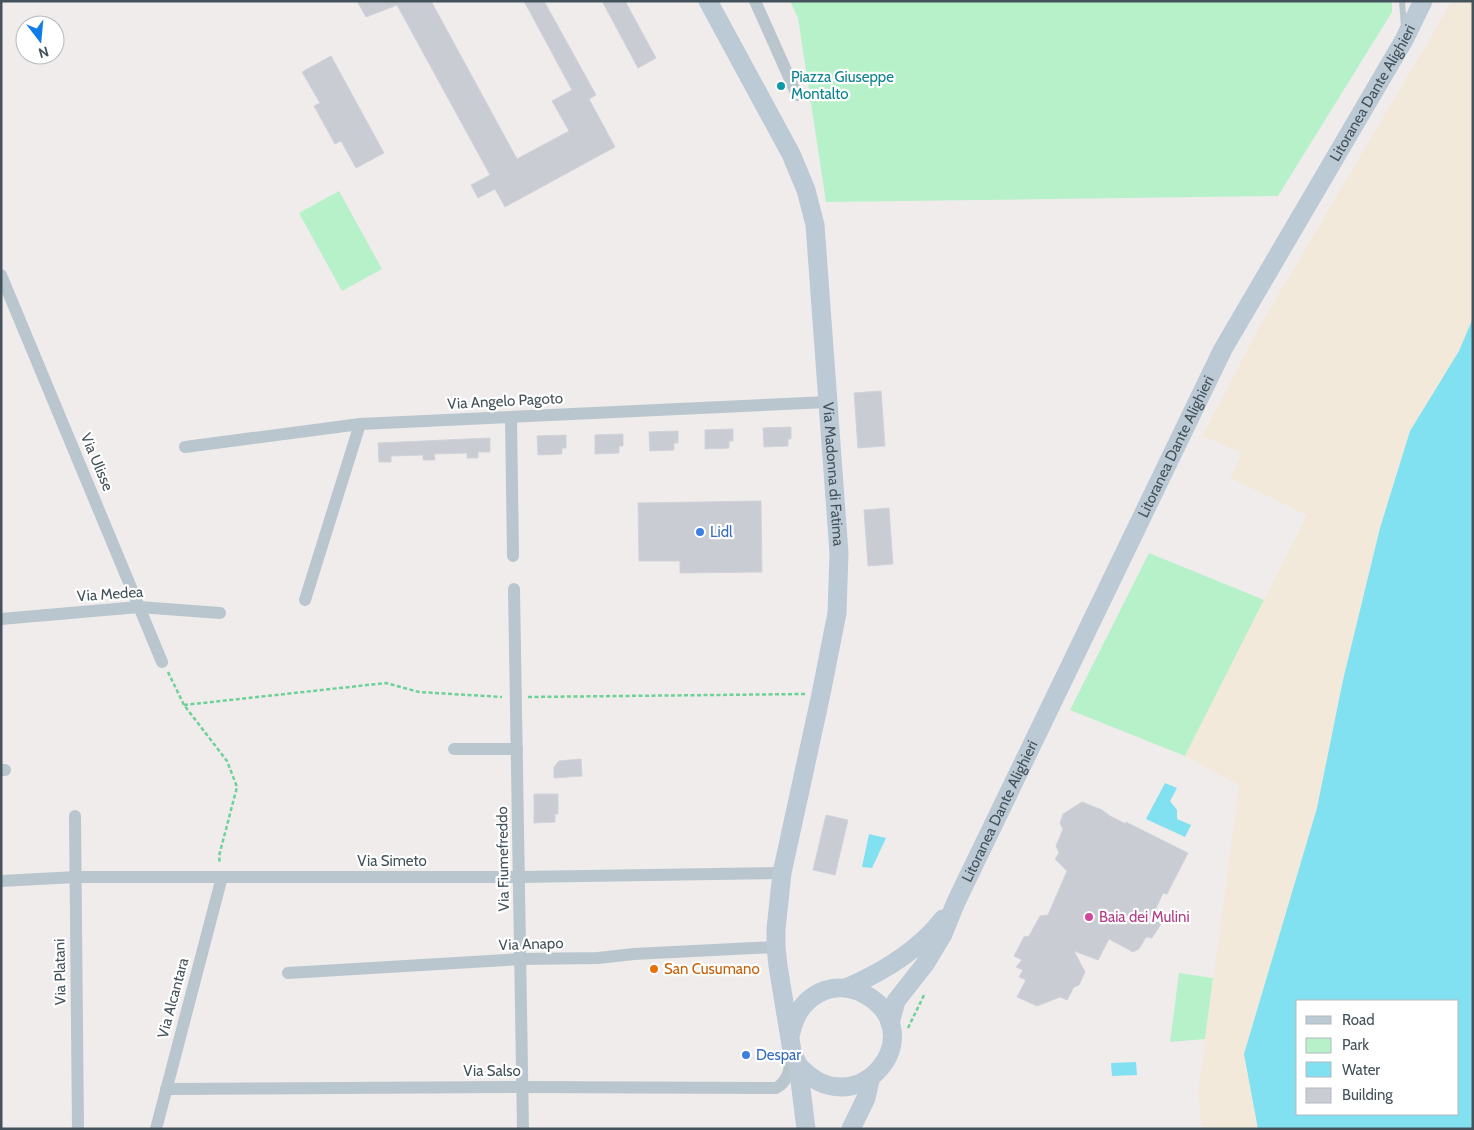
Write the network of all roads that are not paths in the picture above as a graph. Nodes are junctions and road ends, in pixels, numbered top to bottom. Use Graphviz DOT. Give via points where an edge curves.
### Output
graph roads {
  1 [pos="708,1"];
  2 [pos="755,1"];
  3 [pos="1417,2"];
  4 [pos="797,95"];
  5 [pos="1,275"];
  6 [pos="828,402"];
  7 [pos="511,417"];
  8 [pos="360,424"];
  9 [pos="185,447"];
  10 [pos="513,556"];
  11 [pos="514,589"];
  12 [pos="305,600"];
  13 [pos="139,607"];
  14 [pos="220,613"];
  15 [pos="1,619"];
  16 [pos="162,662"];
  17 [pos="454,749"];
  18 [pos="517,749"];
  19 [pos="75,816"];
  20 [pos="782,873"];
  21 [pos="222,876"];
  22 [pos="76,877"];
  23 [pos="519,877"];
  24 [pos="1,881"];
  25 [pos="956,902"];
  26 [pos="776,946"];
  27 [pos="521,960"];
  28 [pos="778,966"];
  29 [pos="288,973"];
  30 [pos="846,988"];
  31 [pos="818,994"];
  32 [pos="890,1023"];
  33 [pos="794,1051"];
  34 [pos="870,1080"];
  35 [pos="523,1087"];
  36 [pos="166,1089"];
  37 [pos="78,1129"];
  38 [pos="156,1129"];
  39 [pos="524,1129"];
  40 [pos="806,1129"];
  41 [pos="851,1129"];
  1 -- 6 [label="main road, Via Madonna di Fatima" via="791,154 806,190 815,225"];
  2 -- 4 [label="street"];
  3 -- 25 [label="main road, Litoranea Dante Alighieri" via="1404,40 1223,349"];
  5 -- 13 [label="street, Via Ulisse"];
  6 -- 7 [label="street, Via Angelo Pagoto"];
  6 -- 20 [label="main road, Via Madonna di Fatima" via="839,553 837,613"];
  7 -- 8 [label="street, Via Angelo Pagoto"];
  7 -- 10 [label="street"];
  8 -- 9 [label="street, Via Angelo Pagoto"];
  8 -- 12 [label="street"];
  11 -- 18 [label="street, Via Fiumefreddo"];
  13 -- 14 [label="street, Via Medea"];
  13 -- 15 [label="street, Via Medea"];
  13 -- 16 [label="street, Via Ulisse"];
  17 -- 18 [label="street"];
  18 -- 23 [label="street, Via Fiumefreddo"];
  19 -- 22 [label="street, Via Platani"];
  20 -- 23 [label="street, Via Simeto"];
  20 -- 26 [label="main road, Via Madonna di Fatima"];
  21 -- 22 [label="street, Via Simeto"];
  21 -- 23 [label="street, Via Simeto"];
  21 -- 36 [label="street, Via Alcantara"];
  22 -- 24 [label="street, Via Simeto"];
  22 -- 37 [label="street, Via Platani"];
  23 -- 27 [label="street, Via Fiumefreddo"];
  25 -- 30 [label="main road" via="939,924 896,962"];
  25 -- 32 [label="main road" via="943,934 925,964 896,1002"];
  26 -- 27 [label="street, Via Anapo"];
  26 -- 28 [label="main road, Via Madonna di Fatima"];
  27 -- 29 [label="street, Via Anapo"];
  27 -- 35 [label="street, Via Fiumefreddo"];
  28 -- 31 [label="main road" via="793,988 804,994"];
  28 -- 33 [label="main road, Via Madonna di Fatima"];
  30 -- 31 [label="main road"];
  30 -- 32 [label="main road" via="860,991 873,999"];
  31 -- 33 [label="main road" via="798,1012 793,1024"];
  32 -- 34 [label="main road" via="892,1036 887,1061"];
  33 -- 34 [label="main road" via="807,1076 818,1084 845,1089 858,1087"];
  33 -- 35 [label="street, Via Salso" via="789,1072 783,1084 776,1088"];
  33 -- 40 [label="main road, Via Madonna di Fatima"];
  34 -- 41 [label="main road" via="866,1098"];
  35 -- 36 [label="street, Via Salso"];
  35 -- 39 [label="street, Via Fiumefreddo"];
  36 -- 38 [label="street, Via Alcantara"];
}
